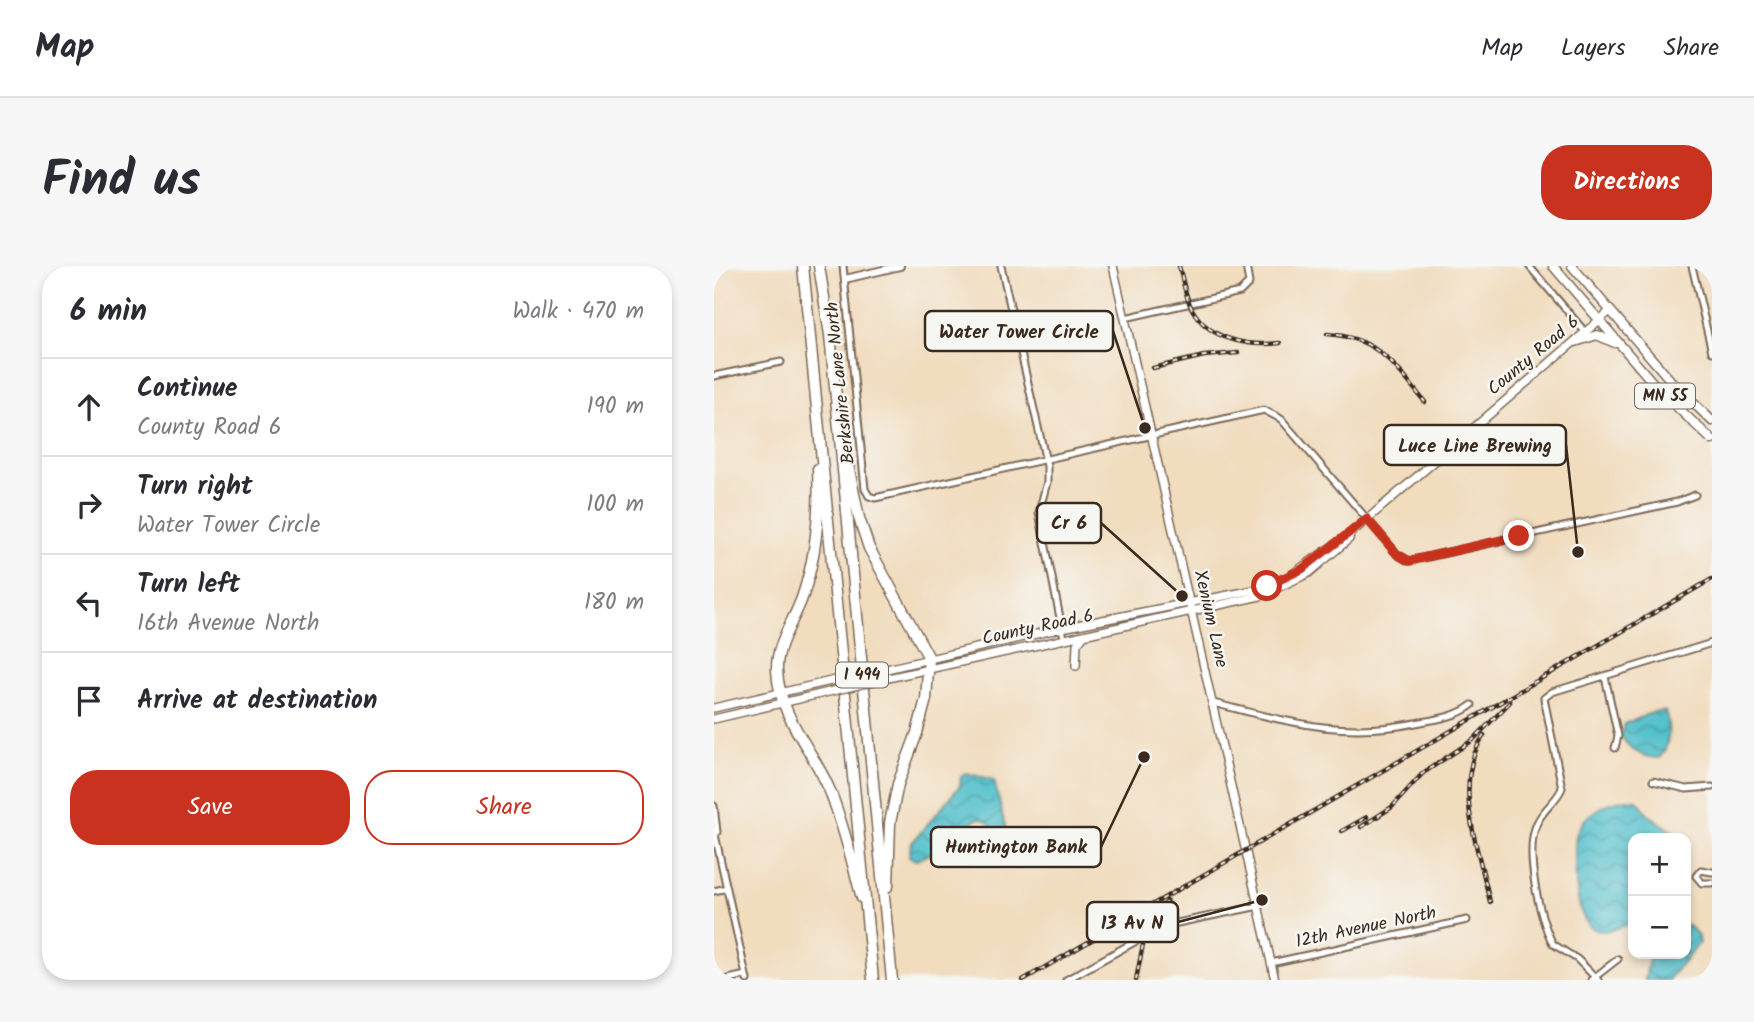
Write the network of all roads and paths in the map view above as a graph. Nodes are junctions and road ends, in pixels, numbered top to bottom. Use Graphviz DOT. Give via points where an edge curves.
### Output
graph roads {
  1 [pos="803,266"];
  2 [pos="819,266"];
  3 [pos="844,266"];
  4 [pos="900,266"];
  5 [pos="1001,266"];
  6 [pos="1113,266"];
  7 [pos="1246,266"];
  8 [pos="1529,266"];
  9 [pos="1553,266"];
  10 [pos="1572,266"];
  11 [pos="1692,266"];
  12 [pos="845,279"];
  13 [pos="1611,311"];
  14 [pos="1125,318"];
  15 [pos="1599,321"];
  16 [pos="1586,333"];
  17 [pos="1576,342"];
  18 [pos="1622,347"];
  19 [pos="1712,352"];
  20 [pos="781,362"];
  21 [pos="714,376"];
  22 [pos="837,408"];
  23 [pos="819,419"];
  24 [pos="1712,421"];
  25 [pos="1152,436"];
  26 [pos="1712,440"];
  27 [pos="1045,460"];
  28 [pos="1695,495"];
  29 [pos="1367,519"];
  30 [pos="1191,608"];
  31 [pos="1062,628"];
  32 [pos="1087,633"];
  33 [pos="1064,638"];
  34 [pos="1712,643"];
  35 [pos="929,663"];
  36 [pos="1076,666"];
  37 [pos="1605,677"];
  38 [pos="781,697"];
  39 [pos="1213,703"];
  40 [pos="1472,705"];
  41 [pos="714,708"];
  42 [pos="714,719"];
  43 [pos="1615,748"];
  44 [pos="1653,781"];
  45 [pos="1712,787"];
  46 [pos="714,806"];
  47 [pos="714,830"];
  48 [pos="716,843"];
  49 [pos="1712,872"];
  50 [pos="1712,883"];
  51 [pos="727,888"];
  52 [pos="714,891"];
  53 [pos="1259,906"];
  54 [pos="1467,920"];
  55 [pos="869,923"];
  56 [pos="888,943"];
  57 [pos="1618,959"];
  58 [pos="1271,963"];
  59 [pos="746,978"];
  60 [pos="1594,979"];
  61 [pos="724,980"];
  62 [pos="873,980"];
  63 [pos="892,980"];
  64 [pos="1066,980"];
  65 [pos="1275,980"];
  1 -- 23 [label="highway, I 494"];
  2 -- 22 [label="highway, I 494"];
  3 -- 12 [label="street, Berkshire Lane North"];
  4 -- 12 [label="street"];
  5 -- 27 [label="street"];
  6 -- 14 [label="main road, Xenium Lane"];
  7 -- 14 [label="street" via="1249,282 1240,292"];
  8 -- 16 [label="street"];
  9 -- 15 [label="highway, MN 55"];
  10 -- 13 [label="highway, MN 55"];
  11 -- 19 [label="street"];
  12 -- 27 [label="street, Berkshire Lane North" via="869,496 882,498"];
  13 -- 15 [label="main road, County Road 6"];
  13 -- 24 [label="highway, MN 55"];
  14 -- 25 [label="main road, Xenium Lane"];
  15 -- 16 [label="main road, County Road 6"];
  15 -- 18 [label="highway, MN 55"];
  16 -- 17 [label="main road, County Road 6"];
  17 -- 18 [label="highway" via="1597,335"];
  17 -- 29 [label="main road, County Road 6"];
  18 -- 26 [label="highway, MN 55" via="1669,401"];
  20 -- 21 [label="street"];
  22 -- 35 [label="highway" via="869,548"];
  22 -- 56 [label="highway, I 494"];
  23 -- 38 [label="highway" via="818,528 803,597 781,645 777,668"];
  23 -- 55 [label="highway, I 494"];
  25 -- 27 [label="street"];
  25 -- 29 [label="street" via="1270,411"];
  25 -- 30 [label="main road, Xenium Lane"];
  27 -- 31 [label="street" via="1047,482 1039,512"];
  28 -- 29 [label="street" via="1409,561"];
  29 -- 30 [label="main road, County Road 6" via="1302,569 1271,585"];
  30 -- 31 [label="main road, County Road 6"];
  30 -- 32 [label="main road, County Road 6"];
  30 -- 39 [label="main road, Xenium Lane"];
  31 -- 33 [label="street"];
  31 -- 35 [label="main road, County Road 6"];
  32 -- 33 [label="main road, County Road 6"];
  32 -- 36 [label="main road" via="1077,644"];
  33 -- 35 [label="main road, County Road 6"];
  34 -- 37 [label="street"];
  35 -- 38 [label="main road, County Road 6, bridge" via="831,681"];
  35 -- 38 [label="main road, County Road 6, bridge" via="833,691"];
  35 -- 56 [label="highway" via="917,733 898,784 890,823"];
  37 -- 43 [label="street" via="1618,736"];
  37 -- 60 [label="street" via="1544,698 1562,788 1534,830 1533,867 1547,931 1553,944 1577,959"];
  38 -- 41 [label="main road, County Road 6"];
  38 -- 42 [label="main road, County Road 6"];
  38 -- 55 [label="highway" via="829,788"];
  39 -- 40 [label="street" via="1346,731 1407,725 1463,712"];
  39 -- 53 [label="main road, Xenium Lane"];
  44 -- 45 [label="street" via="1686,789"];
  46 -- 48 [label="street"];
  47 -- 48 [label="street"];
  48 -- 51 [label="street"];
  49 -- 50 [label="street" via="1701,870 1696,876 1702,883"];
  51 -- 52 [label="street"];
  51 -- 59 [label="street"];
  53 -- 58 [label="main road, Xenium Lane"];
  53 -- 64 [label="street" via="1163,926"];
  54 -- 58 [label="street, 12th Avenue North"];
  55 -- 62 [label="highway, I 494"];
  56 -- 63 [label="highway, I 494"];
  57 -- 60 [label="street"];
  58 -- 65 [label="main road, Xenium Lane"];
  59 -- 61 [label="street"];
}
